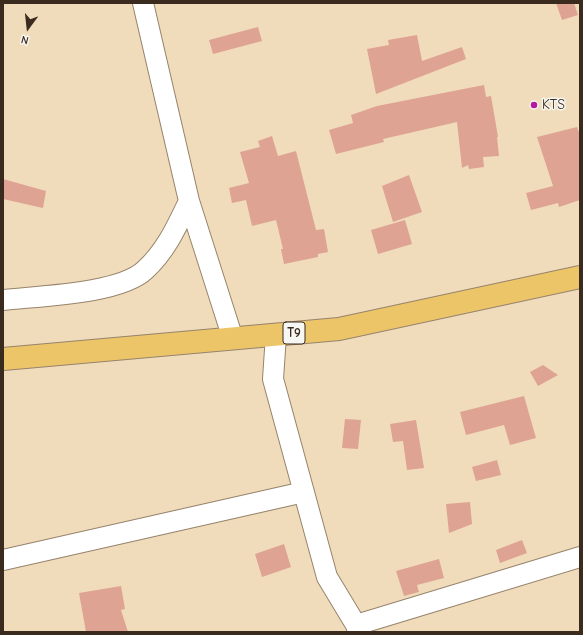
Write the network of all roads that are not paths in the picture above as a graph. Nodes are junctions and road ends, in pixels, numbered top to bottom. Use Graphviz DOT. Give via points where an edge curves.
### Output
graph roads {
  1 [pos="143,3"];
  2 [pos="189,201"];
  3 [pos="580,277"];
  4 [pos="3,300"];
  5 [pos="276,335"];
  6 [pos="233,339"];
  7 [pos="3,359"];
  8 [pos="304,492"];
  9 [pos="580,557"];
  10 [pos="3,560"];
  11 [pos="357,629"];
  1 -- 2 [label="street"];
  2 -- 4 [label="street" via="173,235 158,257 144,271 120,284"];
  2 -- 6 [label="street"];
  3 -- 5 [label="highway, T9" via="339,329"];
  5 -- 6 [label="highway, T9"];
  5 -- 8 [label="street" via="273,379"];
  6 -- 7 [label="highway, T9"];
  8 -- 10 [label="street"];
  8 -- 11 [label="street" via="327,577"];
  9 -- 11 [label="street"];
}
